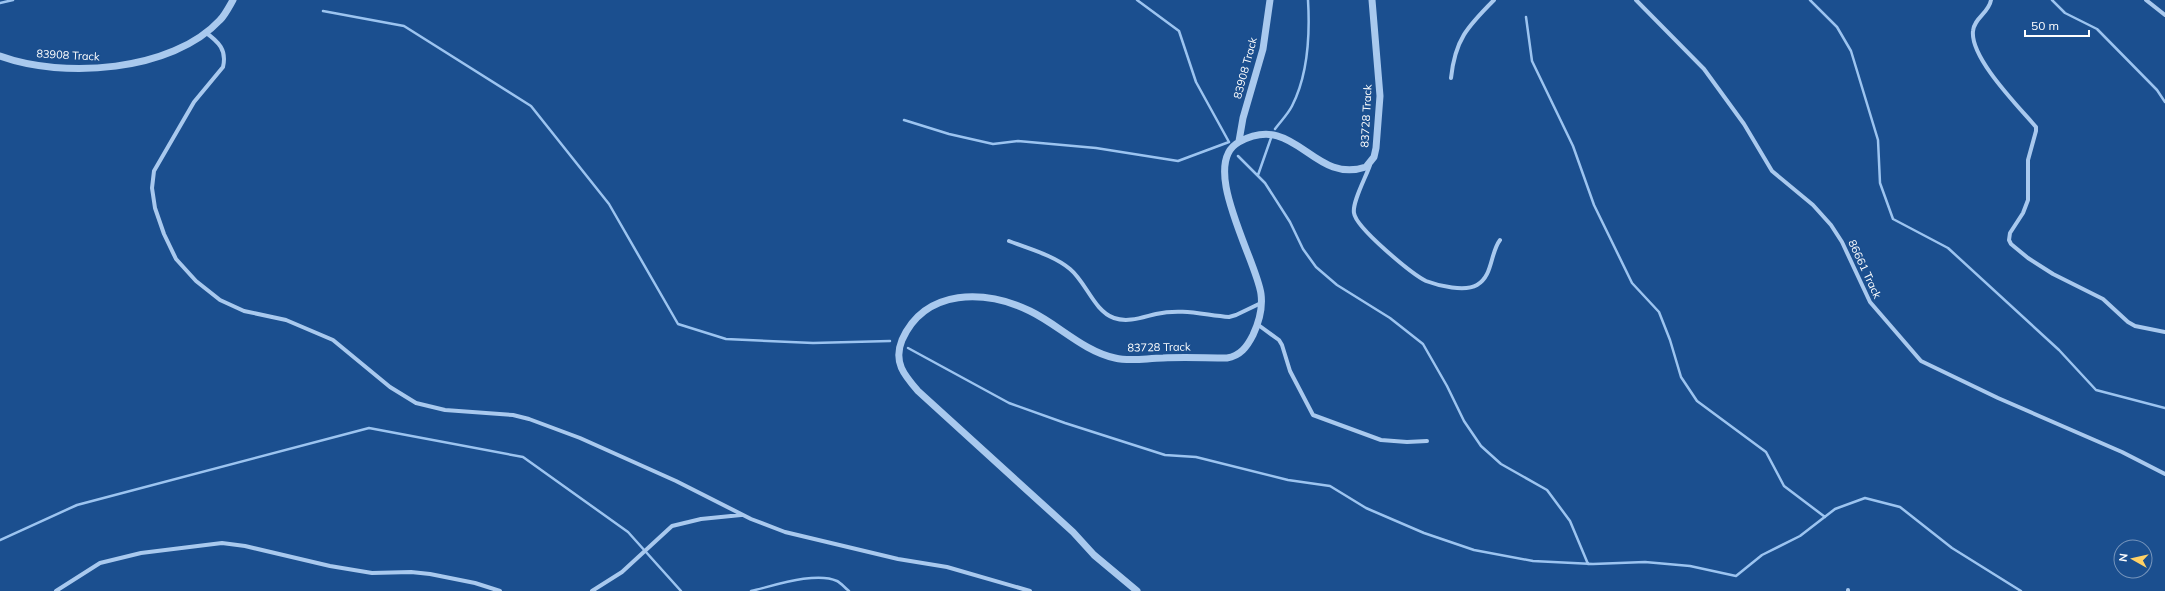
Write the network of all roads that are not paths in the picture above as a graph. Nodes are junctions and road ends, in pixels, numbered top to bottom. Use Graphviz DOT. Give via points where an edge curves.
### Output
graph roads {
  1 [pos="233,0"];
  2 [pos="1270,0"];
  3 [pos="1372,0"];
  4 [pos="1494,0"];
  5 [pos="1636,0"];
  6 [pos="1992,0"];
  7 [pos="2146,0"];
  8 [pos="2165,15"];
  9 [pos="205,32"];
  10 [pos="0,56"];
  11 [pos="1451,78"];
  12 [pos="1239,141"];
  13 [pos="1371,162"];
  14 [pos="1500,240"];
  15 [pos="1009,241"];
  16 [pos="1262,303"];
  17 [pos="1257,324"];
  18 [pos="2165,332"];
  19 [pos="1427,440"];
  20 [pos="2165,474"];
  21 [pos="742,515"];
  22 [pos="56,591"];
  23 [pos="500,591"];
  24 [pos="592,591"];
  25 [pos="1030,591"];
  26 [pos="1137,591"];
  1 -- 9 [label="street, 83908 Track" via="220,20"];
  2 -- 12 [label="street, 83908 Track" via="1263,49"];
  3 -- 13 [label="street, 83728 Track" via="1380,96 1376,148"];
  4 -- 11 [label="street" via="1468,28 1459,42"];
  5 -- 20 [label="street, 86661 Track" via="1704,70 1744,124 1772,171 1813,205 1831,225 1842,242 1870,302 1920,361"];
  6 -- 18 [label="street" via="1985,14 1974,26 1976,44 1994,77 2036,127 2028,160 2028,200 2010,233 2011,244 2053,274 2103,299 2135,326"];
  7 -- 8 [label="street"];
  9 -- 10 [label="street, 83908 Track" via="162,55 116,67 64,68 27,64"];
  9 -- 21 [label="street" via="224,50 223,67 194,102 154,171 153,179 155,208 164,234 176,259 196,281 220,300 244,311 286,320 333,340 410,401 444,410 512,415 529,419 580,438"];
  12 -- 13 [label="street, 83728 Track" via="1254,135 1275,134 1338,169 1359,170"];
  12 -- 16 [label="street, 83728 Track" via="1226,156 1226,183 1230,208 1257,275"];
  13 -- 14 [label="street" via="1355,201 1353,212 1356,220 1380,246 1421,278 1432,283 1456,287 1476,286 1485,278"];
  15 -- 16 [label="street" via="1058,260 1071,270 1099,306 1115,319 1128,320 1184,311 1229,317"];
  16 -- 17 [label="street, 83728 Track"];
  17 -- 19 [label="street" via="1279,340 1290,371 1313,415 1381,440"];
  17 -- 26 [label="street, 83728 Track" via="1244,349 1233,357 1125,360 1097,352 1018,305 968,297 943,300 932,305 912,322 906,332 898,354 899,365 918,391 1068,528 1094,555"];
  21 -- 24 [label="street" via="701,519 672,526 622,572"];
  21 -- 25 [label="street" via="802,537 947,567"];
  22 -- 23 [label="street" via="100,563 141,553 222,543 372,573 430,574"];
}
